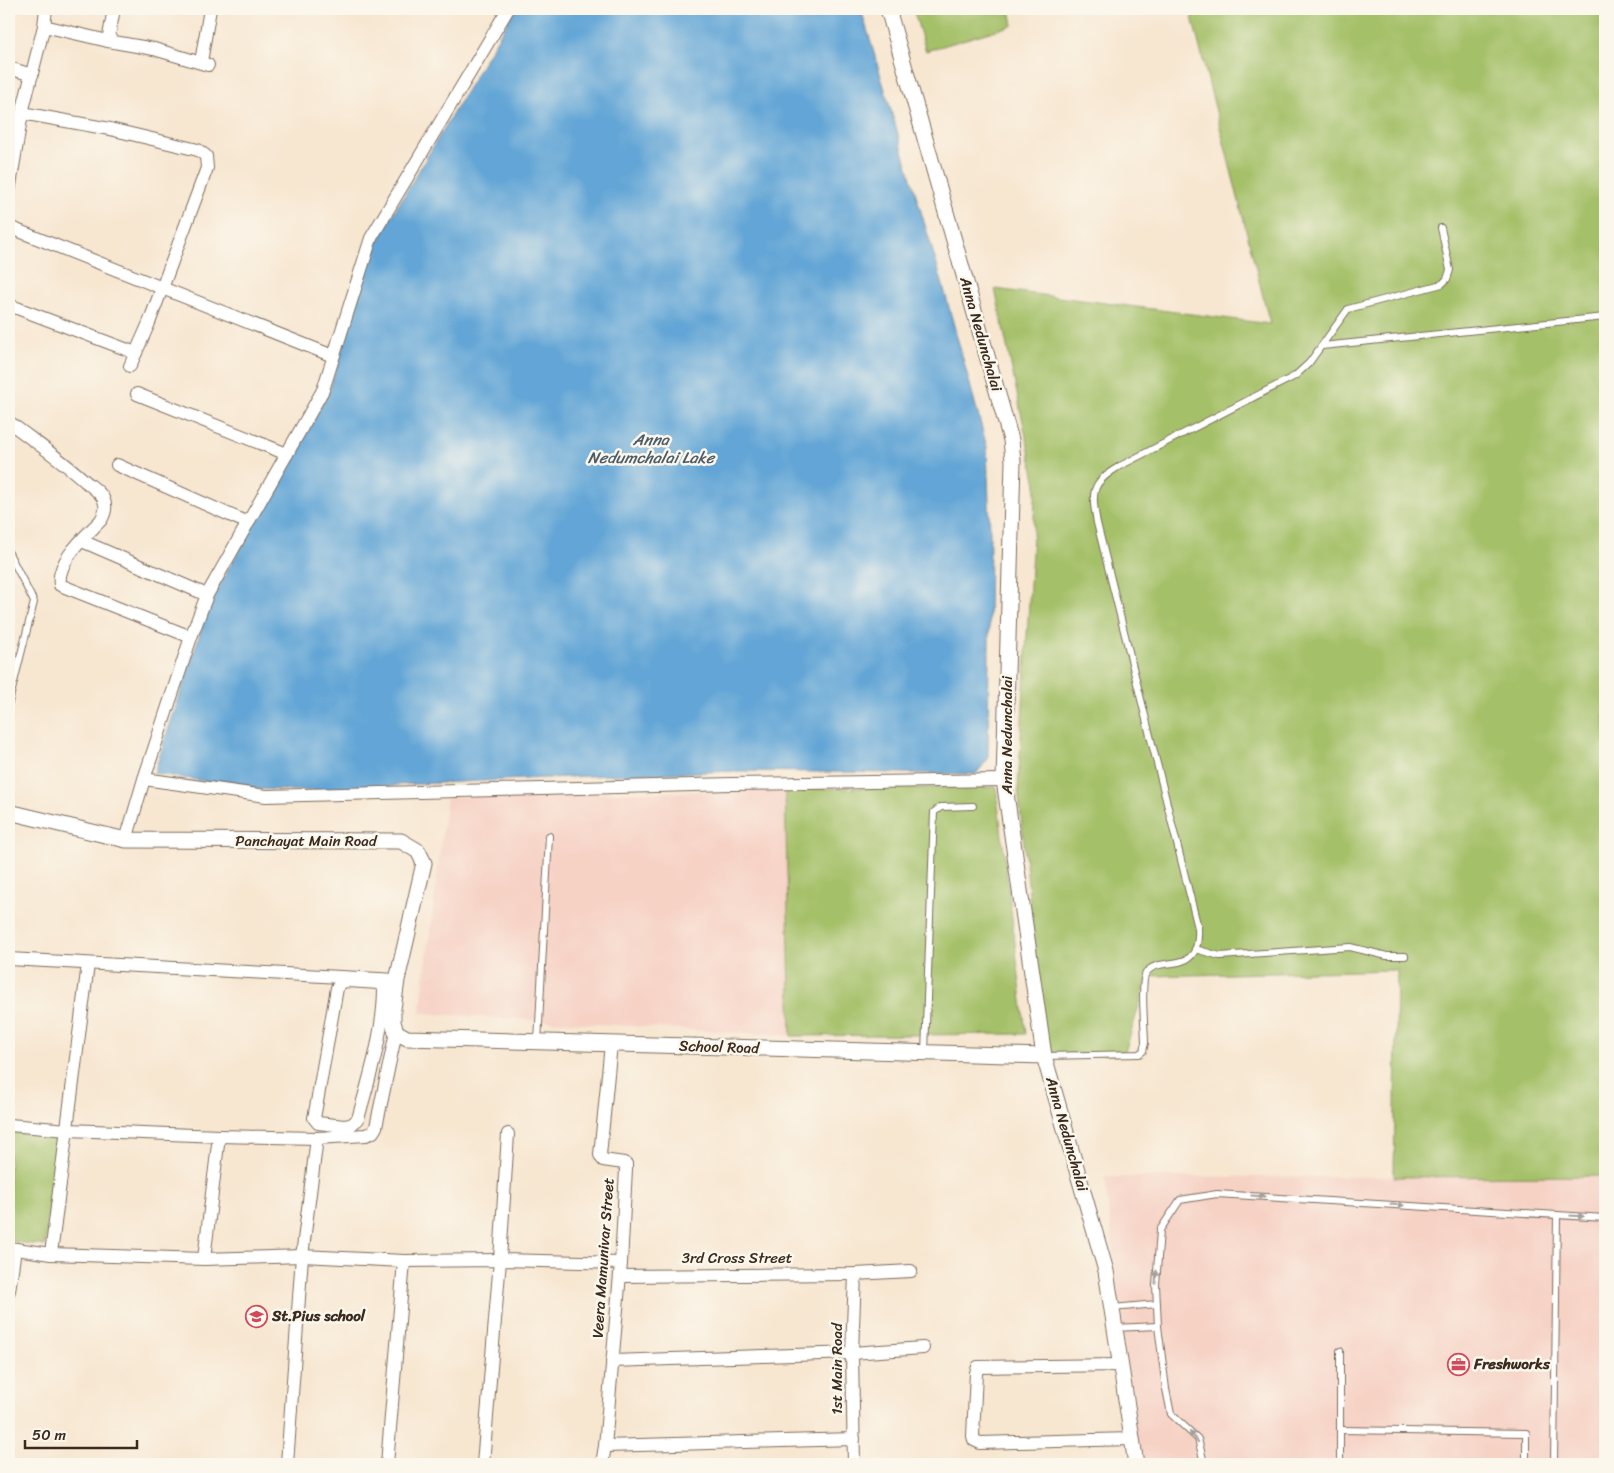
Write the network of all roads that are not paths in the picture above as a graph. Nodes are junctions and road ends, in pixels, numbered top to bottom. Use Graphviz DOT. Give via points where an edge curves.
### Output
graph roads {
  1 [pos="46,9"];
  2 [pos="114,9"];
  3 [pos="210,9"];
  4 [pos="508,9"];
  5 [pos="888,9"];
  6 [pos="44,26"];
  7 [pos="108,41"];
  8 [pos="9,68"];
  9 [pos="32,75"];
  10 [pos="22,113"];
  11 [pos="9,191"];
  12 [pos="9,226"];
  13 [pos="1441,228"];
  14 [pos="162,288"];
  15 [pos="9,305"];
  16 [pos="1605,316"];
  17 [pos="1322,346"];
  18 [pos="136,353"];
  19 [pos="333,356"];
  20 [pos="130,366"];
  21 [pos="137,394"];
  22 [pos="9,422"];
  23 [pos="287,454"];
  24 [pos="117,465"];
  25 [pos="248,523"];
  26 [pos="82,541"];
  27 [pos="9,553"];
  28 [pos="207,595"];
  29 [pos="191,637"];
  30 [pos="9,702"];
  31 [pos="144,780"];
  32 [pos="1004,780"];
  33 [pos="974,806"];
  34 [pos="9,812"];
  35 [pos="549,836"];
  36 [pos="126,840"];
  37 [pos="1195,949"];
  38 [pos="1405,956"];
  39 [pos="9,959"];
  40 [pos="88,964"];
  41 [pos="397,980"];
  42 [pos="394,1041"];
  43 [pos="378,1042"];
  44 [pos="538,1042"];
  45 [pos="611,1044"];
  46 [pos="925,1053"];
  47 [pos="1044,1056"];
  48 [pos="9,1125"];
  49 [pos="68,1130"];
  50 [pos="508,1134"];
  51 [pos="219,1136"];
  52 [pos="317,1138"];
  53 [pos="1557,1215"];
  54 [pos="1605,1218"];
  55 [pos="12,1248"];
  56 [pos="51,1254"];
  57 [pos="302,1256"];
  58 [pos="204,1259"];
  59 [pos="500,1260"];
  60 [pos="404,1262"];
  61 [pos="620,1269"];
  62 [pos="911,1271"];
  63 [pos="855,1274"];
  64 [pos="9,1291"];
  65 [pos="1157,1304"];
  66 [pos="1112,1308"];
  67 [pos="1158,1326"];
  68 [pos="1114,1328"];
  69 [pos="922,1348"];
  70 [pos="1340,1351"];
  71 [pos="852,1353"];
  72 [pos="612,1360"];
  73 [pos="1120,1366"];
  74 [pos="1340,1430"];
  75 [pos="854,1439"];
  76 [pos="1132,1439"];
  77 [pos="605,1446"];
  78 [pos="287,1464"];
  79 [pos="387,1464"];
  80 [pos="483,1464"];
  81 [pos="602,1464"];
  82 [pos="854,1464"];
  83 [pos="1136,1464"];
  84 [pos="1241,1464"];
  85 [pos="1340,1464"];
  86 [pos="1526,1464"];
  87 [pos="1554,1464"];
  1 -- 6 [label="street"];
  2 -- 7 [label="street"];
  3 -- 7 [label="street" via="204,64 154,49"];
  4 -- 19 [label="street" via="371,238"];
  5 -- 32 [label="street, Anna Nedunchalai" via="1013,450"];
  6 -- 7 [label="street"];
  6 -- 9 [label="street"];
  8 -- 9 [label="street"];
  9 -- 10 [label="street"];
  10 -- 11 [label="street"];
  10 -- 14 [label="street" via="110,129 202,152 207,168"];
  12 -- 14 [label="street"];
  13 -- 17 [label="lane" via="1450,270 1448,279 1442,284 1348,309"];
  14 -- 18 [label="street"];
  14 -- 19 [label="street"];
  15 -- 18 [label="street"];
  16 -- 17 [label="lane"];
  17 -- 37 [label="lane" via="1295,376 1120,466 1102,479 1094,495 1097,523 1198,928"];
  18 -- 20 [label="street"];
  19 -- 23 [label="street" via="322,390"];
  21 -- 23 [label="street"];
  22 -- 26 [label="street" via="100,494 105,514"];
  23 -- 25 [label="street"];
  24 -- 25 [label="street"];
  25 -- 28 [label="street"];
  26 -- 28 [label="street"];
  26 -- 29 [label="street" via="64,563 60,585"];
  27 -- 30 [label="lane" via="34,602"];
  28 -- 29 [label="street"];
  29 -- 31 [label="street"];
  31 -- 32 [label="street" via="266,796"];
  31 -- 36 [label="street"];
  32 -- 47 [label="street, Anna Nedunchalai"];
  33 -- 46 [label="lane" via="941,807 934,812"];
  34 -- 36 [label="street, Panchayat Main Road"];
  35 -- 44 [label="lane"];
  36 -- 41 [label="street, Panchayat Main Road" via="401,841 418,850 424,863"];
  37 -- 38 [label="lane" via="1220,956 1350,947 1387,956"];
  37 -- 47 [label="lane" via="1185,960 1156,966 1147,972 1143,984 1145,1043 1139,1054"];
  39 -- 40 [label="street"];
  40 -- 41 [label="street"];
  40 -- 49 [label="street"];
  41 -- 42 [label="street, Panchayat Main Road" via="392,1022"];
  42 -- 43 [label="street"];
  42 -- 44 [label="street, School Road" via="407,1038"];
  42 -- 52 [label="street" via="373,1132"];
  43 -- 43 [label="street" via="358,1119 344,1126 318,1123 314,1118 316,1102 337,988 341,982 379,983 384,987"];
  44 -- 45 [label="street, School Road"];
  45 -- 46 [label="street, School Road"];
  45 -- 61 [label="street, Veera Mamunivar Street" via="600,1155 603,1160 626,1164"];
  46 -- 47 [label="street, School Road"];
  47 -- 66 [label="street, Anna Nedunchalai" via="1106,1271"];
  48 -- 49 [label="street"];
  49 -- 51 [label="street"];
  49 -- 56 [label="street"];
  50 -- 59 [label="street"];
  51 -- 52 [label="street"];
  51 -- 58 [label="street"];
  52 -- 57 [label="street"];
  53 -- 54 [label="lane, one-way"];
  65 -- 53 [label="lane, one-way" via="1160,1230 1180,1200 1217,1194"];
  53 -- 87 [label="lane"];
  55 -- 56 [label="street, 3rd Cross Street"];
  55 -- 64 [label="street"];
  56 -- 58 [label="street, 3rd Cross Street"];
  57 -- 58 [label="street, 3rd Cross Street"];
  57 -- 60 [label="street, 3rd Cross Street"];
  57 -- 78 [label="street"];
  59 -- 60 [label="street, 3rd Cross Street"];
  59 -- 61 [label="street, 3rd Cross Street"];
  59 -- 80 [label="street"];
  60 -- 79 [label="street"];
  61 -- 63 [label="street, 3rd Cross Street"];
  61 -- 72 [label="street, Veera Mamunivar Street"];
  62 -- 63 [label="street, 3rd Cross Street"];
  63 -- 71 [label="street, 1st Main Road"];
  65 -- 66 [label="lane"];
  65 -- 67 [label="lane"];
  66 -- 68 [label="street, Anna Nedunchalai"];
  67 -- 68 [label="lane"];
  84 -- 67 [label="lane, one-way" via="1204,1463 1198,1439 1171,1414"];
  68 -- 73 [label="street, Anna Nedunchalai"];
  69 -- 71 [label="street"];
  70 -- 74 [label="lane"];
  71 -- 72 [label="street"];
  71 -- 75 [label="street, 1st Main Road"];
  72 -- 77 [label="street, Veera Mamunivar Street"];
  73 -- 76 [label="street, Anna Nedunchalai"];
  73 -- 76 [label="street" via="978,1367 973,1436 980,1443"];
  74 -- 85 [label="lane"];
  74 -- 86 [label="lane" via="1526,1433"];
  75 -- 77 [label="street"];
  75 -- 82 [label="street, 1st Main Road"];
  76 -- 83 [label="street, Anna Nedunchalai"];
  77 -- 81 [label="street, Veera Mamunivar Street"];
}
